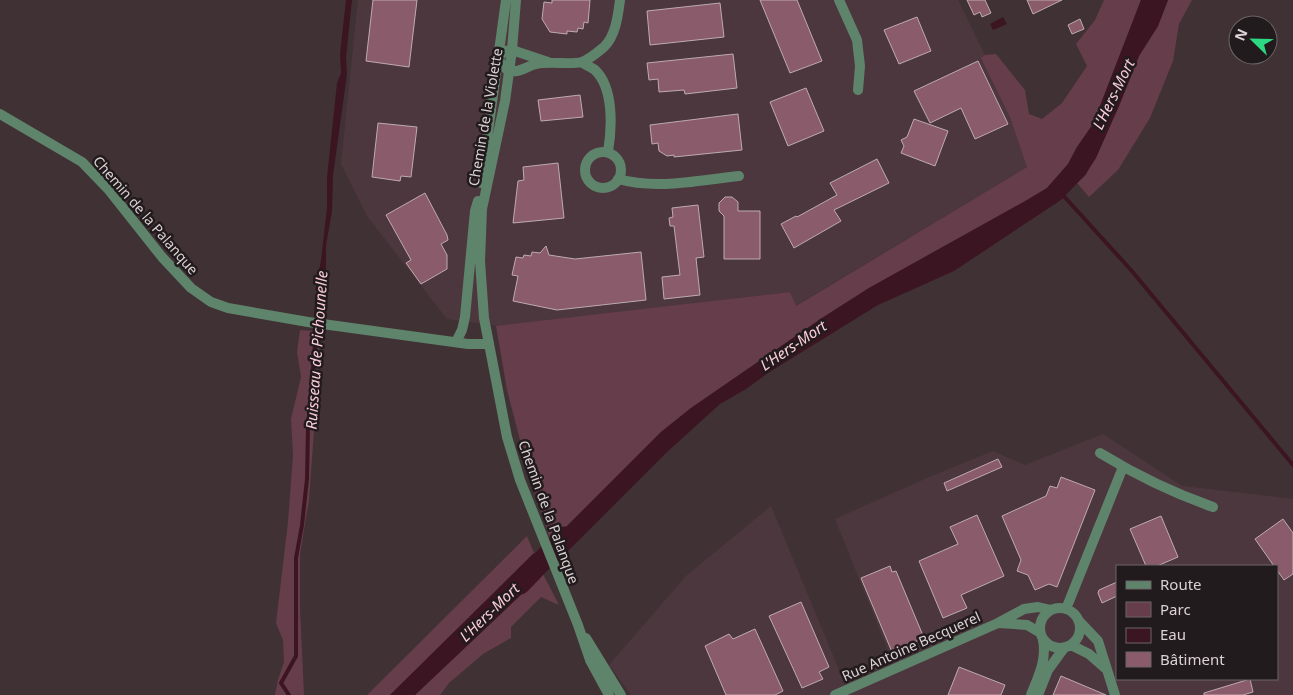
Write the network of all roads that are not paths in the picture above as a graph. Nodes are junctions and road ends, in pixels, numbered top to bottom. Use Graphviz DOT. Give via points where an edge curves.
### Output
graph roads {
  1 [pos="506,0"];
  2 [pos="516,0"];
  3 [pos="620,0"];
  4 [pos="839,0"];
  5 [pos="512,50"];
  6 [pos="498,58"];
  7 [pos="548,62"];
  8 [pos="581,62"];
  9 [pos="509,71"];
  10 [pos="858,90"];
  11 [pos="0,114"];
  12 [pos="608,152"];
  13 [pos="739,176"];
  14 [pos="618,179"];
  15 [pos="480,193"];
  16 [pos="482,208"];
  17 [pos="484,318"];
  18 [pos="456,342"];
  19 [pos="489,344"];
  20 [pos="1100,453"];
  21 [pos="1123,467"];
  22 [pos="1213,507"];
  23 [pos="1066,609"];
  24 [pos="1051,610"];
  25 [pos="1078,619"];
  26 [pos="998,623"];
  27 [pos="578,625"];
  28 [pos="1041,636"];
  29 [pos="1068,647"];
  30 [pos="1106,669"];
  31 [pos="609,695"];
  32 [pos="621,695"];
  33 [pos="835,695"];
  34 [pos="1031,695"];
  35 [pos="1038,695"];
  36 [pos="1115,695"];
  1 -- 6 [label="street, Chemin de la Violette"];
  2 -- 5 [label="street, Chemin de la Violette"];
  3 -- 8 [label="street" via="618,16 606,45"];
  4 -- 10 [label="street" via="857,40"];
  5 -- 6 [label="street" via="505,51"];
  5 -- 7 [label="street"];
  5 -- 9 [label="street, Chemin de la Violette"];
  6 -- 9 [label="street"];
  6 -- 15 [label="street, Chemin de la Violette"];
  7 -- 8 [label="street"];
  7 -- 9 [label="street"];
  8 -- 12 [label="street" via="594,69 607,89 611,130"];
  9 -- 16 [label="street, Chemin de la Violette"];
  11 -- 18 [label="street, Chemin de la Palanque" via="82,162 162,257 192,288 211,302 228,308 326,325"];
  12 -- 14 [label="street" via="618,160 621,173"];
  12 -- 14 [label="street" via="592,155 586,161 586,177 597,188 613,185"];
  13 -- 14 [label="street" via="662,185"];
  15 -- 16 [label="street, Chemin de la Violette"];
  15 -- 18 [label="street, Chemin de la Violette" via="475,211 465,317"];
  16 -- 17 [label="street, Chemin de la Violette" via="480,262"];
  17 -- 19 [label="street, Chemin de la Palanque"];
  18 -- 19 [label="street, Chemin de la Palanque"];
  19 -- 27 [label="street, Chemin de la Palanque" via="507,437 520,480"];
  20 -- 21 [label="street"];
  21 -- 22 [label="street" via="1177,494"];
  21 -- 23 [label="street"];
  23 -- 24 [label="street"];
  23 -- 25 [label="street"];
  24 -- 26 [label="street, Rue Antoine Becquerel" via="1038,607 1024,609"];
  24 -- 28 [label="street" via="1040,623"];
  25 -- 29 [label="street" via="1078,638"];
  25 -- 30 [label="street" via="1098,641"];
  26 -- 28 [label="street, Rue Antoine Becquerel" via="1027,625"];
  26 -- 33 [label="street, Rue Antoine Becquerel"];
  27 -- 31 [label="street, Chemin de la Palanque" via="590,660"];
  27 -- 32 [label="street, Chemin de la Palanque"];
  28 -- 29 [label="street" via="1052,647"];
  28 -- 34 [label="street" via="1045,650"];
  29 -- 30 [label="street" via="1089,654"];
  29 -- 35 [label="street" via="1048,670"];
  30 -- 36 [label="street"];
}
